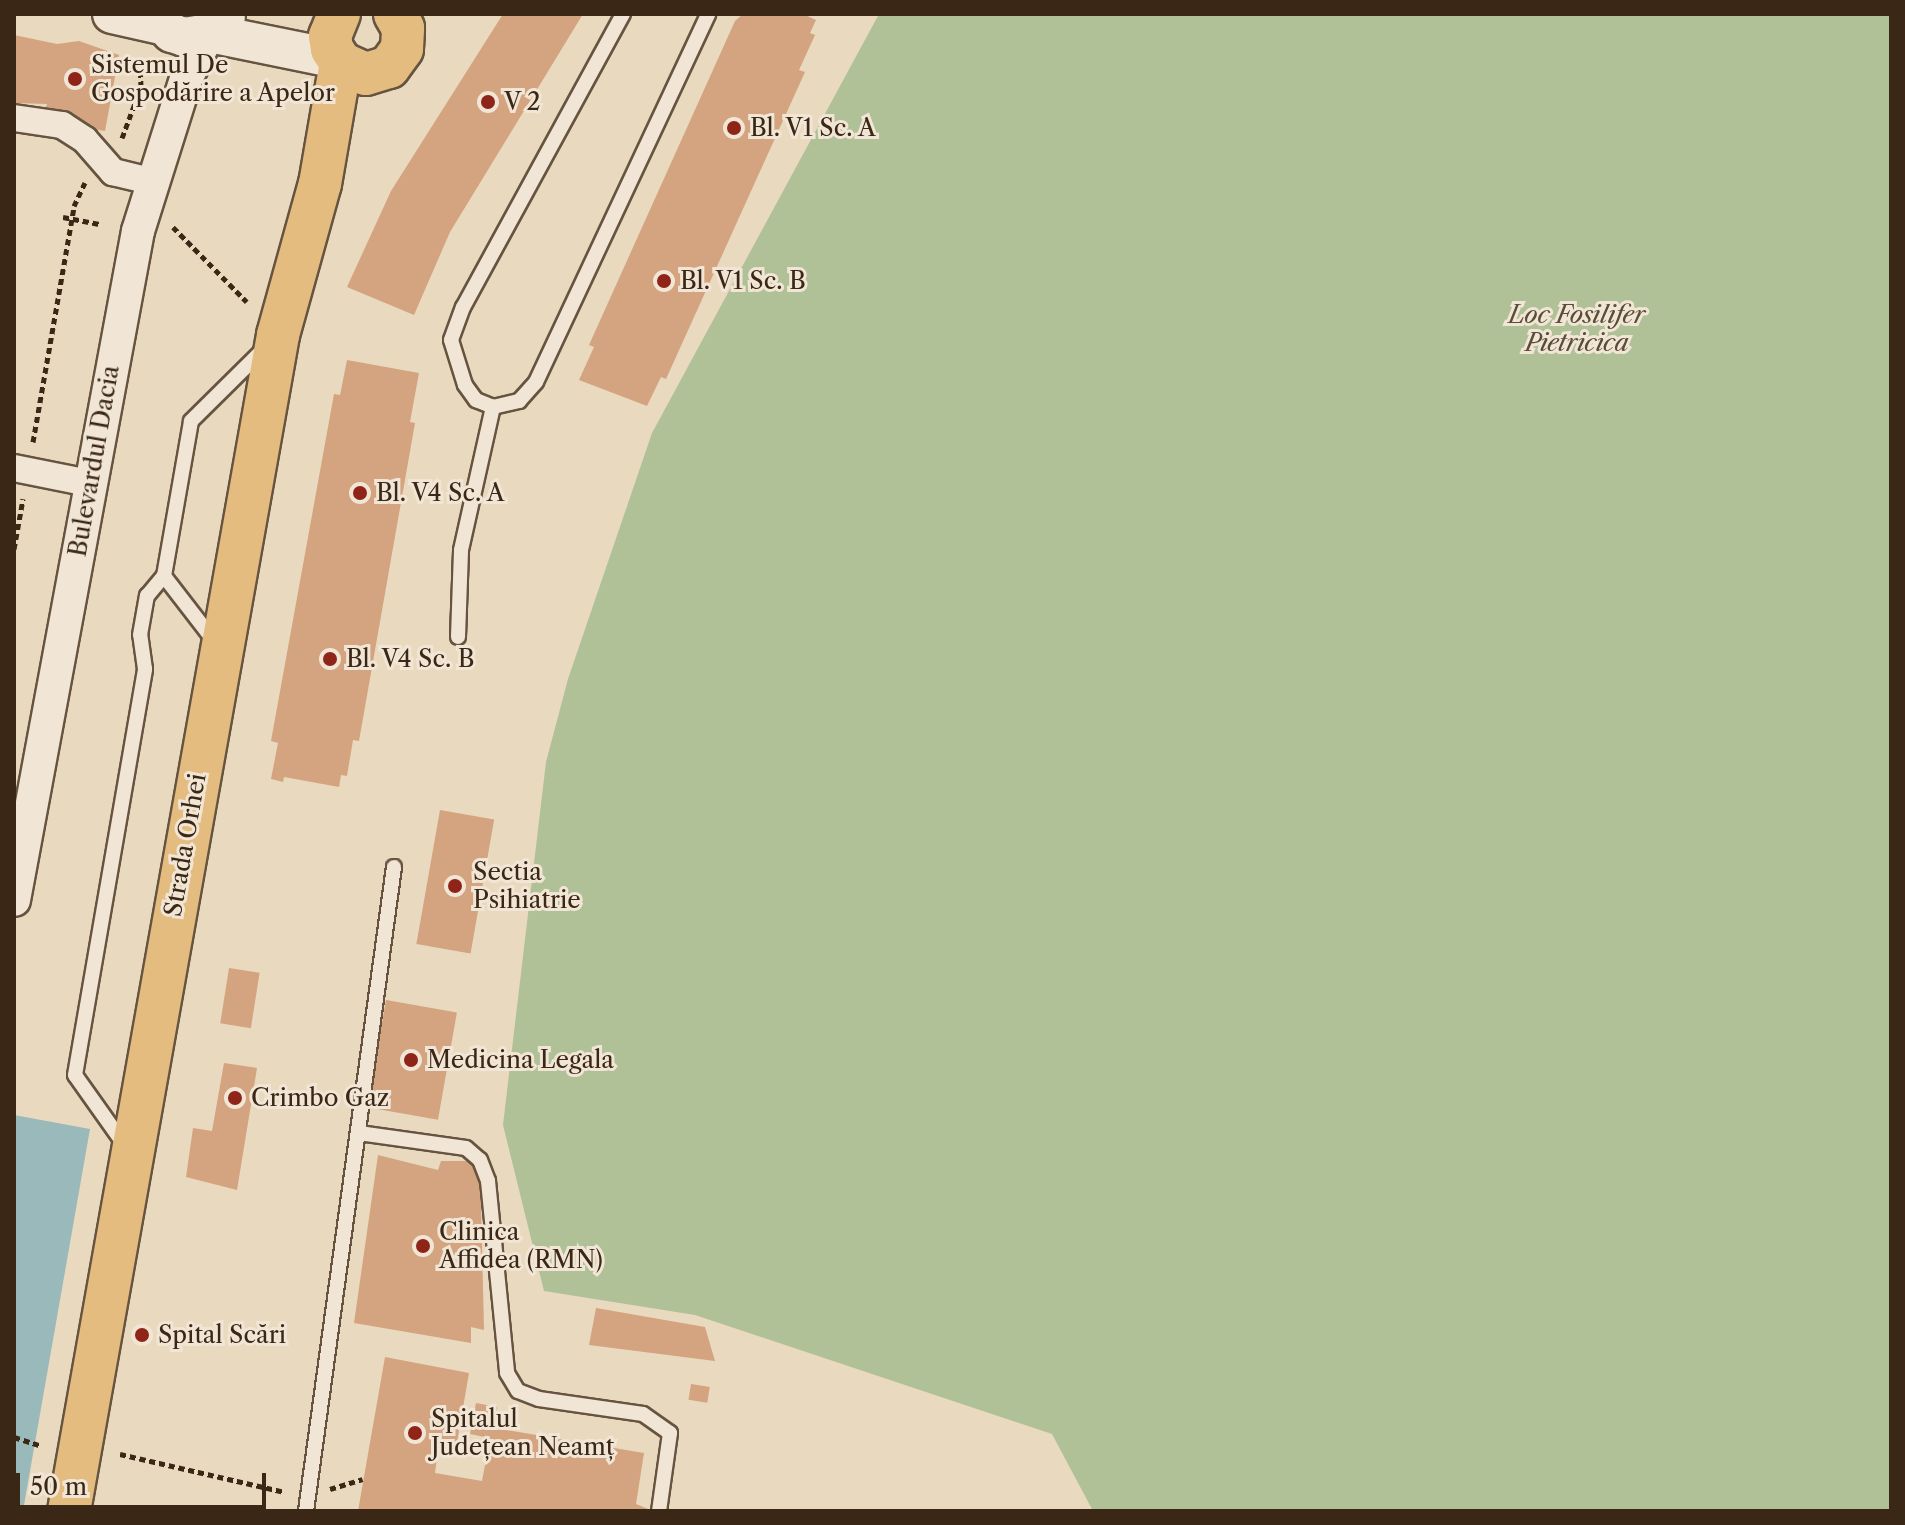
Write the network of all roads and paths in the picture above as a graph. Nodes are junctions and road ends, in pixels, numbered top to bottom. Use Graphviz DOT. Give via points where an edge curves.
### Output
graph roads {
  1 [pos="112,14"];
  2 [pos="339,14"];
  3 [pos="623,14"];
  4 [pos="708,14"];
  5 [pos="402,19"];
  6 [pos="158,20"];
  7 [pos="219,24"];
  8 [pos="130,50"];
  9 [pos="352,65"];
  10 [pos="186,79"];
  11 [pos="14,118"];
  12 [pos="100,157"];
  13 [pos="154,182"];
  14 [pos="63,217"];
  15 [pos="72,219"];
  16 [pos="164,222"];
  17 [pos="99,224"];
  18 [pos="266,322"];
  19 [pos="493,407"];
  20 [pos="21,469"];
  21 [pos="89,483"];
  22 [pos="14,549"];
  23 [pos="164,576"];
  24 [pos="458,637"];
  25 [pos="220,648"];
  26 [pos="394,867"];
  27 [pos="14,900"];
  28 [pos="359,1133"];
  29 [pos="130,1153"];
  30 [pos="14,1437"];
  31 [pos="42,1443"];
  32 [pos="120,1454"];
  33 [pos="283,1492"];
  34 [pos="69,1511"];
  35 [pos="306,1511"];
  36 [pos="659,1511"];
  1 -- 6 [label="main road"];
  2 -- 9 [label="main road" via="330,36"];
  3 -- 19 [label="lane" via="463,307 451,340 465,385 476,400"];
  4 -- 19 [label="lane" via="536,382 519,401"];
  5 -- 9 [label="main road, Strada Orhei" via="402,49"];
  6 -- 7 [label="main road" via="184,37"];
  6 -- 10 [label="street"];
  7 -- 9 [label="main road"];
  7 -- 10 [label="street, Bulevardul Dacia"];
  8 -- 12 [label="path" via="140,57 135,113 125,136"];
  9 -- 18 [label="main road, Strada Orhei" via="320,184"];
  10 -- 13 [label="street, Bulevardul Dacia"];
  11 -- 12 [label="street" via="62,125"];
  12 -- 13 [label="street" via="113,172"];
  12 -- 15 [label="path"];
  13 -- 21 [label="street, Bulevardul Dacia" via="129,271"];
  14 -- 15 [label="path"];
  15 -- 17 [label="path"];
  15 -- 20 [label="path"];
  16 -- 18 [label="path"];
  18 -- 23 [label="lane" via="191,421"];
  18 -- 25 [label="main road, Strada Orhei"];
  19 -- 24 [label="lane" via="461,550"];
  20 -- 21 [label="street"];
  20 -- 22 [label="path"];
  21 -- 27 [label="street, Bulevardul Dacia"];
  23 -- 25 [label="lane"];
  23 -- 29 [label="lane" via="147,596 140,635 145,669 75,1075"];
  25 -- 29 [label="main road, Strada Orhei"];
  26 -- 28 [label="lane"];
  28 -- 35 [label="lane"];
  28 -- 36 [label="lane" via="466,1148 480,1160 488,1181 507,1373 518,1391 539,1399 643,1414 670,1433"];
  29 -- 34 [label="main road, Strada Orhei"];
  30 -- 31 [label="path"];
  32 -- 33 [label="path"];
}
